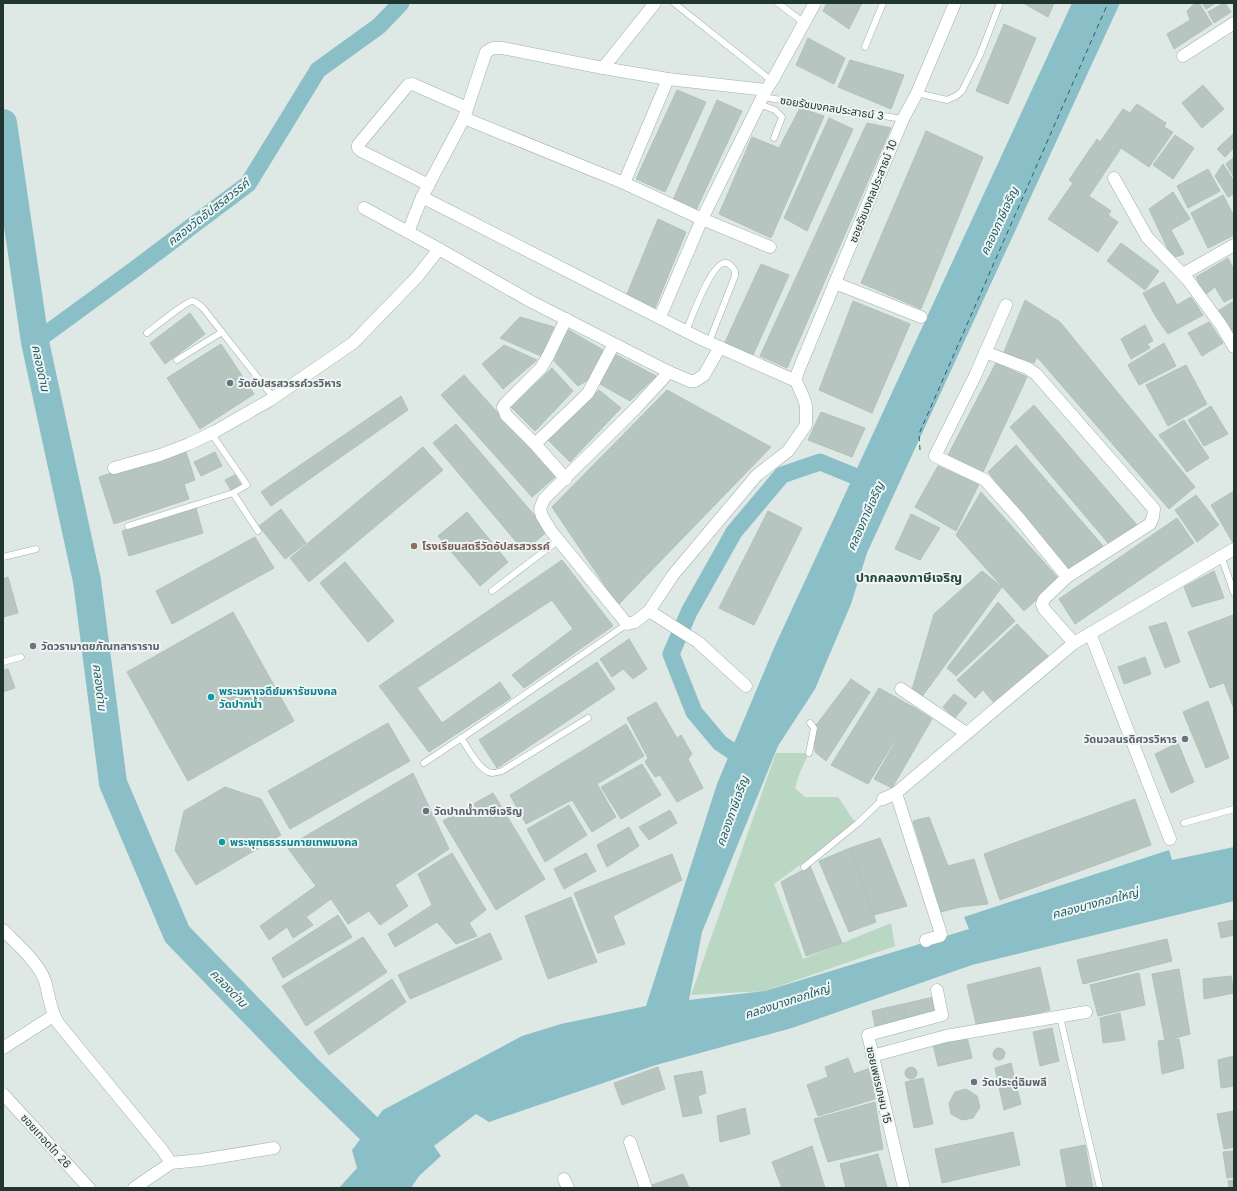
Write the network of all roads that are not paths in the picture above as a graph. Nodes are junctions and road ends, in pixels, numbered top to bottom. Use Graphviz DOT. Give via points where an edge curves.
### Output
graph roads {
  1 [pos="655,3"];
  2 [pos="674,3"];
  3 [pos="778,3"];
  4 [pos="815,3"];
  5 [pos="883,3"];
  6 [pos="954,3"];
  7 [pos="1000,3"];
  8 [pos="804,23"];
  9 [pos="1234,23"];
  10 [pos="865,47"];
  11 [pos="1183,56"];
  12 [pos="603,68"];
  13 [pos="668,79"];
  14 [pos="765,93"];
  15 [pos="917,93"];
  16 [pos="465,113"];
  17 [pos="903,118"];
  18 [pos="774,138"];
  19 [pos="1114,178"];
  20 [pos="624,183"];
  21 [pos="429,185"];
  22 [pos="422,198"];
  23 [pos="364,208"];
  24 [pos="702,219"];
  25 [pos="408,232"];
  26 [pos="1234,245"];
  27 [pos="770,247"];
  28 [pos="439,249"];
  29 [pos="1183,274"];
  30 [pos="835,283"];
  31 [pos="1006,305"];
  32 [pos="660,317"];
  33 [pos="921,317"];
  34 [pos="566,319"];
  35 [pos="686,331"];
  36 [pos="222,332"];
  37 [pos="147,333"];
  38 [pos="709,342"];
  39 [pos="614,344"];
  40 [pos="720,347"];
  41 [pos="1234,347"];
  42 [pos="985,352"];
  43 [pos="177,360"];
  44 [pos="668,372"];
  45 [pos="796,381"];
  46 [pos="273,397"];
  47 [pos="211,433"];
  48 [pos="535,444"];
  49 [pos="114,468"];
  50 [pos="566,479"];
  51 [pos="233,493"];
  52 [pos="128,526"];
  53 [pos="258,531"];
  54 [pos="559,540"];
  55 [pos="36,549"];
  56 [pos="1234,549"];
  57 [pos="1221,556"];
  58 [pos="3,557"];
  59 [pos="1067,577"];
  60 [pos="492,591"];
  61 [pos="1234,593"];
  62 [pos="649,611"];
  63 [pos="627,624"];
  64 [pos="1090,633"];
  65 [pos="1074,643"];
  66 [pos="21,657"];
  67 [pos="3,662"];
  68 [pos="746,686"];
  69 [pos="901,688"];
  70 [pos="588,718"];
  71 [pos="810,723"];
  72 [pos="966,733"];
  73 [pos="462,738"];
  74 [pos="809,753"];
  75 [pos="424,763"];
  76 [pos="896,793"];
  77 [pos="883,799"];
  78 [pos="1234,809"];
  79 [pos="1184,823"];
  80 [pos="1170,839"];
  81 [pos="804,867"];
  82 [pos="3,930"];
  83 [pos="926,941"];
  84 [pos="936,990"];
  85 [pos="1086,1012"];
  86 [pos="942,1015"];
  87 [pos="54,1016"];
  88 [pos="1060,1017"];
  89 [pos="946,1036"];
  90 [pos="3,1048"];
  91 [pos="872,1056"];
  92 [pos="3,1094"];
  93 [pos="630,1142"];
  94 [pos="274,1148"];
  95 [pos="171,1163"];
  96 [pos="89,1188"];
  97 [pos="134,1188"];
  98 [pos="646,1188"];
  99 [pos="904,1188"];
  100 [pos="1100,1188"];
  1 -- 12 [label="street"];
  2 -- 14 [label="lane"];
  3 -- 8 [label="lane"];
  4 -- 8 [label="street"];
  5 -- 10 [label="lane"];
  6 -- 15 [label="street, ซอยรัชมงคลประสาธน์ 10"];
  7 -- 15 [label="lane" via="980,55 962,91 947,100"];
  8 -- 14 [label="street"];
  9 -- 11 [label="street"];
  12 -- 13 [label="street"];
  12 -- 16 [label="street" via="502,48 490,49 486,52"];
  13 -- 14 [label="street"];
  13 -- 20 [label="street"];
  14 -- 17 [label="lane, ซอยรัชมงคลประสาธน์ 3"];
  14 -- 18 [label="lane" via="782,117"];
  14 -- 24 [label="street"];
  15 -- 17 [label="street, ซอยรัชมงคลประสาธน์ 10"];
  16 -- 20 [label="street"];
  16 -- 21 [label="street"];
  16 -- 21 [label="street" via="413,84 408,85 358,145 361,151"];
  17 -- 30 [label="street, ซอยรัชมงคลประสาธน์ 10"];
  19 -- 29 [label="street" via="1147,237"];
  20 -- 24 [label="street"];
  21 -- 22 [label="street"];
  22 -- 25 [label="street"];
  22 -- 32 [label="street"];
  23 -- 25 [label="street"];
  24 -- 27 [label="street"];
  24 -- 32 [label="street"];
  25 -- 28 [label="street"];
  26 -- 29 [label="street"];
  28 -- 34 [label="street"];
  28 -- 46 [label="street" via="417,277 353,343"];
  29 -- 41 [label="street"];
  30 -- 33 [label="street"];
  30 -- 45 [label="street, ซอยรัชมงคลประสาธน์ 10"];
  31 -- 42 [label="street"];
  32 -- 35 [label="street"];
  34 -- 39 [label="street"];
  34 -- 48 [label="street" via="541,368 503,407 506,415"];
  35 -- 38 [label="street"];
  35 -- 38 [label="lane" via="706,283 720,264 727,263 735,271 735,276"];
  36 -- 37 [label="lane" via="203,308 191,301"];
  36 -- 43 [label="lane"];
  36 -- 46 [label="lane"];
  38 -- 40 [label="street"];
  39 -- 44 [label="street"];
  39 -- 48 [label="street" via="588,392"];
  40 -- 44 [label="street" via="704,375 695,381"];
  40 -- 45 [label="street"];
  42 -- 59 [label="street" via="976,376 935,456 985,480"];
  42 -- 59 [label="street" via="1036,374 1154,509 1150,524"];
  44 -- 50 [label="street"];
  45 -- 62 [label="street" via="806,406 806,425 788,451 757,475 673,575"];
  46 -- 47 [label="street"];
  47 -- 49 [label="street" via="160,455"];
  47 -- 51 [label="lane" via="247,485"];
  48 -- 50 [label="street"];
  50 -- 54 [label="street" via="544,499 540,509"];
  51 -- 52 [label="lane"];
  51 -- 53 [label="lane"];
  54 -- 60 [label="lane"];
  54 -- 63 [label="street"];
  55 -- 58 [label="lane"];
  56 -- 57 [label="street"];
  57 -- 61 [label="lane"];
  57 -- 64 [label="street"];
  59 -- 65 [label="street" via="1042,604"];
  62 -- 63 [label="street" via="635,622"];
  62 -- 68 [label="street" via="698,642"];
  63 -- 73 [label="lane"];
  64 -- 65 [label="street"];
  64 -- 80 [label="street"];
  65 -- 72 [label="street"];
  66 -- 67 [label="lane"];
  69 -- 72 [label="street"];
  70 -- 73 [label="lane" via="502,771 493,773 481,766"];
  71 -- 74 [label="lane" via="814,728"];
  72 -- 76 [label="street"];
  73 -- 75 [label="lane"];
  76 -- 77 [label="street"];
  76 -- 83 [label="street" via="941,934"];
  77 -- 81 [label="lane"];
  78 -- 79 [label="lane"];
  82 -- 87 [label="street" via="36,965 44,979"];
  84 -- 86 [label="street"];
  85 -- 88 [label="street"];
  86 -- 89 [label="street"];
  86 -- 91 [label="street, ซอยเพชรเกษม 15" via="868,1035"];
  87 -- 90 [label="street"];
  87 -- 95 [label="street"];
  88 -- 89 [label="street"];
  88 -- 100 [label="lane"];
  89 -- 91 [label="street"];
  91 -- 99 [label="street, ซอยเพชรเกษม 15"];
  92 -- 96 [label="street, ซอยเทอดไท 26"];
  93 -- 98 [label="street"];
  94 -- 95 [label="street"];
  95 -- 97 [label="street"];
}
